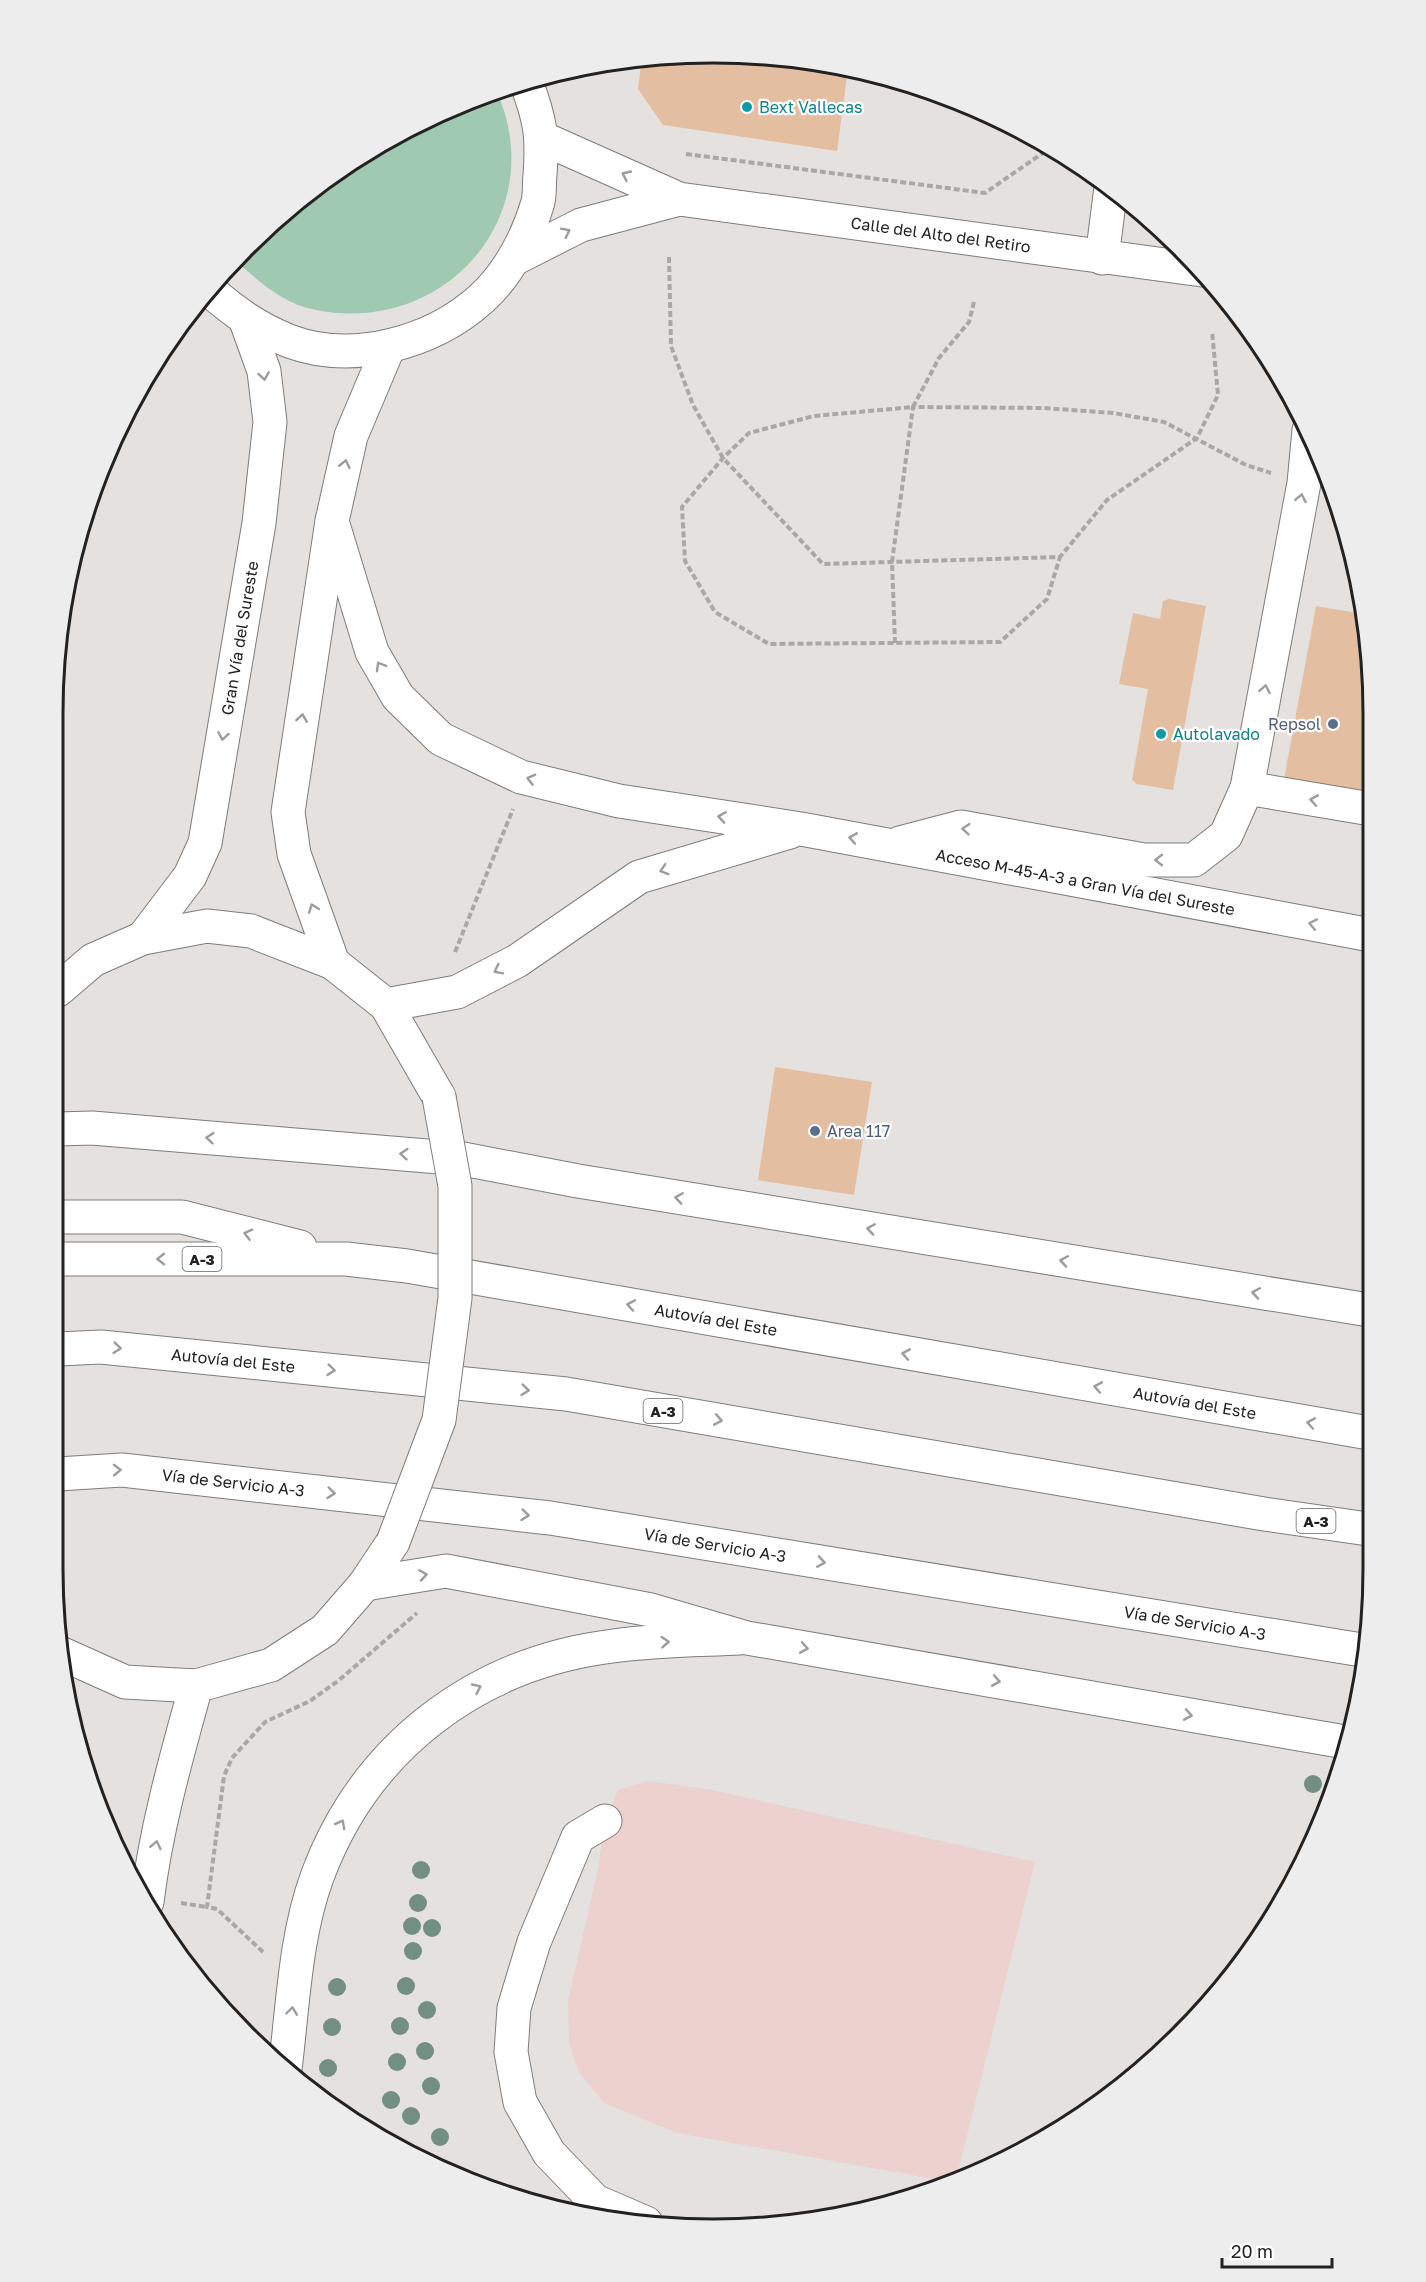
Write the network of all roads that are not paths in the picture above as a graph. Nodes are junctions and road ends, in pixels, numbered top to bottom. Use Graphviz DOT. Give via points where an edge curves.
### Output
graph roads {
  1 [pos="546,85"];
  2 [pos="529,90"];
  3 [pos="541,128"];
  4 [pos="1110,198"];
  5 [pos="679,199"];
  6 [pos="514,258"];
  7 [pos="1102,258"];
  8 [pos="1187,268"];
  9 [pos="215,295"];
  10 [pos="246,321"];
  11 [pos="389,346"];
  12 [pos="1307,450"];
  13 [pos="332,521"];
  14 [pos="1247,788"];
  15 [pos="1363,808"];
  16 [pos="801,829"];
  17 [pos="890,845"];
  18 [pos="1363,934"];
  19 [pos="143,938"];
  20 [pos="333,963"];
  21 [pos="63,986"];
  22 [pos="386,1005"];
  23 [pos="63,1129"];
  24 [pos="63,1217"];
  25 [pos="63,1259"];
  26 [pos="345,1259"];
  27 [pos="1363,1309"];
  28 [pos="63,1349"];
  29 [pos="1363,1432"];
  30 [pos="63,1474"];
  31 [pos="1363,1528"];
  32 [pos="365,1584"];
  33 [pos="747,1638"];
  34 [pos="1358,1649"];
  35 [pos="69,1657"];
  36 [pos="196,1686"];
  37 [pos="1340,1741"];
  38 [pos="605,1821"];
  39 [pos="150,1894"];
  40 [pos="286,2060"];
  41 [pos="620,2212"];
  1 -- 3 [label="main road"];
  2 -- 3 [label="main road"];
  5 -- 3 [label="main road, Calle del Alto del Retiro, one-way"];
  3 -- 6 [label="main road" via="538,201"];
  4 -- 7 [label="main road"];
  6 -- 5 [label="main road, Calle del Alto del Retiro, one-way" via="581,225"];
  5 -- 7 [label="main road, Calle del Alto del Retiro"];
  6 -- 11 [label="main road" via="481,299 464,311 438,329"];
  7 -- 8 [label="main road, Calle del Alto del Retiro"];
  9 -- 10 [label="main road"];
  10 -- 11 [label="main road" via="291,342 340,351"];
  10 -- 19 [label="main road, Gran Vía del Sureste, one-way" via="264,370 270,422 255,546 205,843 190,876"];
  13 -- 11 [label="main road, one-way" via="351,436"];
  14 -- 12 [label="main road, one-way"];
  16 -- 13 [label="main road, Acceso M-45-A-3 a Gran Vía del Sureste, one-way" via="619,801 521,777 441,739 398,698 372,652"];
  20 -- 13 [label="main road, one-way" via="294,854 288,812"];
  15 -- 14 [label="main road, one-way"];
  14 -- 17 [label="main road, one-way" via="1226,835 1194,860 1144,860 961,827"];
  17 -- 16 [label="main road, Acceso M-45-A-3 a Gran Vía del Sureste, one-way"];
  16 -- 22 [label="main road, one-way" via="639,877 517,961 457,992"];
  18 -- 17 [label="main road, Acceso M-45-A-3 a Gran Vía del Sureste, one-way"];
  19 -- 20 [label="main road" via="207,926 251,931"];
  19 -- 21 [label="main road" via="93,960"];
  20 -- 22 [label="main road"];
  22 -- 32 [label="main road, bridge" via="439,1097 454,1186 455,1298 439,1420 393,1542"];
  27 -- 23 [label="main road, one-way" via="463,1159 92,1128"];
  26 -- 24 [label="main road, one-way" via="182,1217"];
  26 -- 25 [label="main road, Autovía del Este / A-3, one-way"];
  29 -- 26 [label="main road, Autovía del Este / A-3, one-way" via="538,1288"];
  28 -- 31 [label="main road, Autovía del Este / A-3, one-way" via="101,1347 566,1394"];
  30 -- 34 [label="main road, Vía de Servicio A-3, one-way" via="122,1470 550,1518"];
  32 -- 33 [label="main road, one-way" via="446,1571 651,1610"];
  32 -- 36 [label="main road" via="325,1630 271,1665"];
  33 -- 37 [label="main road, one-way"];
  40 -- 33 [label="main road, one-way" via="301,1947 317,1877 341,1823 393,1751 434,1715 470,1691 551,1659 611,1646"];
  35 -- 36 [label="main road" via="124,1682"];
  39 -- 36 [label="main road, one-way" via="168,1784"];
  38 -- 41 [label="main road" via="578,1837 534,1942 514,2008 511,2052 520,2102 549,2153 595,2201"];
}
